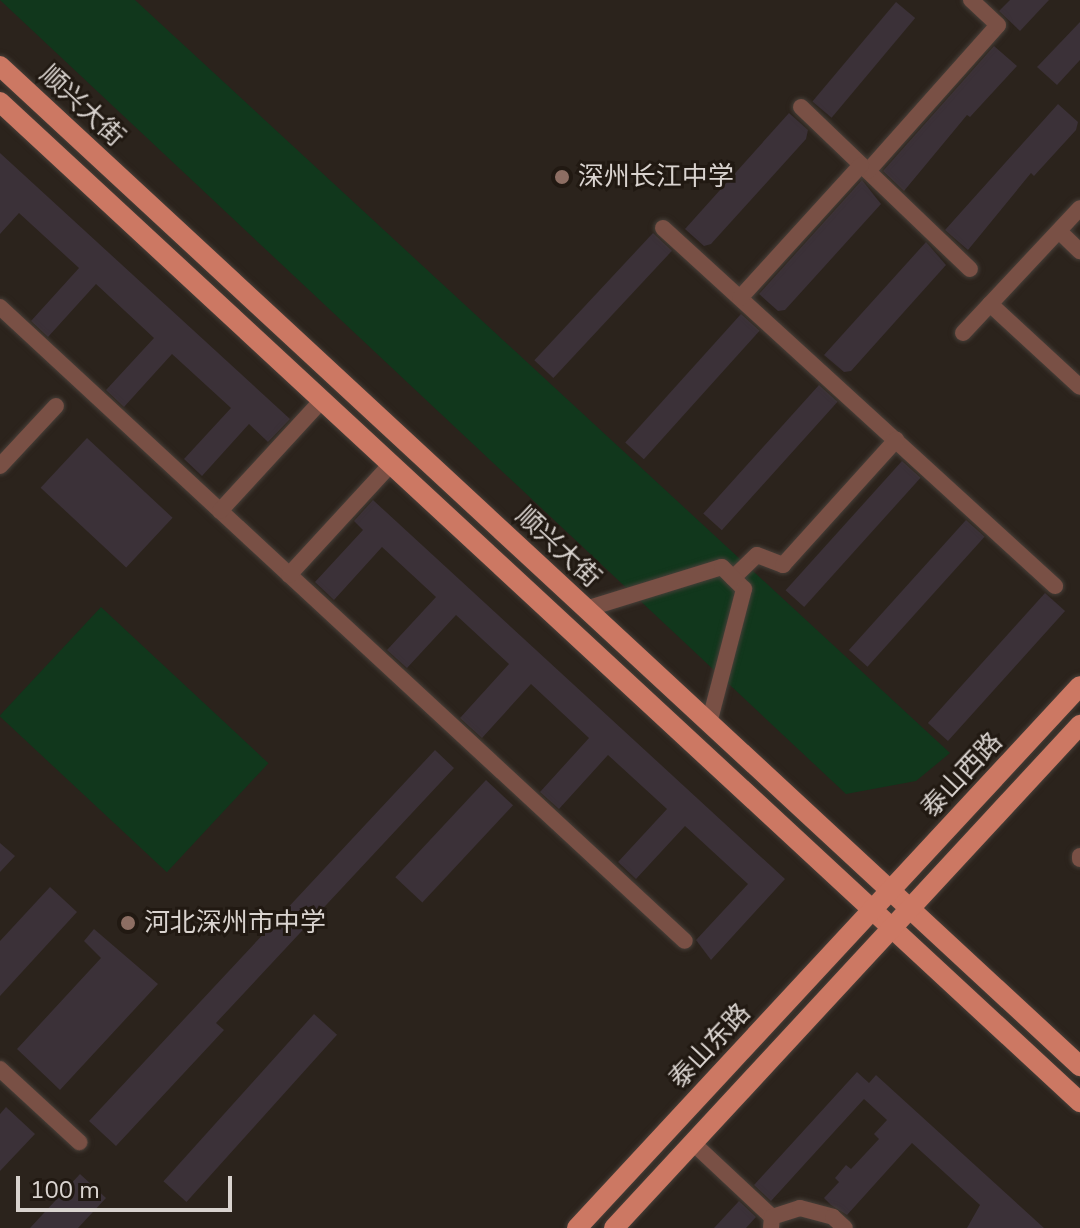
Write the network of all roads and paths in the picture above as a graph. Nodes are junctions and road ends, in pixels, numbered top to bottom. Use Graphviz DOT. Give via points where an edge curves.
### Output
graph roads {
  1 [pos="971,0"];
  2 [pos="0,66"];
  3 [pos="0,102"];
  4 [pos="801,107"];
  5 [pos="864,168"];
  6 [pos="1080,208"];
  7 [pos="663,228"];
  8 [pos="1059,231"];
  9 [pos="1080,251"];
  10 [pos="970,269"];
  11 [pos="740,298"];
  12 [pos="990,304"];
  13 [pos="0,307"];
  14 [pos="963,333"];
  15 [pos="1080,387"];
  16 [pos="322,400"];
  17 [pos="56,406"];
  18 [pos="896,440"];
  19 [pos="391,464"];
  20 [pos="0,466"];
  21 [pos="220,511"];
  22 [pos="289,575"];
  23 [pos="733,578"];
  24 [pos="1055,586"];
  25 [pos="586,609"];
  26 [pos="1080,686"];
  27 [pos="709,723"];
  28 [pos="1077,735"];
  29 [pos="881,900"];
  30 [pos="901,919"];
  31 [pos="685,941"];
  32 [pos="1080,1066"];
  33 [pos="0,1069"];
  34 [pos="1080,1102"];
  35 [pos="79,1142"];
  36 [pos="693,1143"];
  37 [pos="771,1222"];
  38 [pos="577,1228"];
  39 [pos="614,1228"];
  40 [pos="845,1228"];
  1 -- 5 [label="street" via="998,25"];
  2 -- 25 [label="main road, 顺兴大街"];
  3 -- 16 [label="main road, 顺兴大街"];
  4 -- 5 [label="street"];
  5 -- 10 [label="street"];
  5 -- 11 [label="street"];
  6 -- 8 [label="street"];
  7 -- 11 [label="street"];
  8 -- 9 [label="street"];
  8 -- 12 [label="street"];
  11 -- 18 [label="street"];
  12 -- 14 [label="street"];
  12 -- 15 [label="street"];
  13 -- 21 [label="street"];
  16 -- 19 [label="main road, 顺兴大街"];
  16 -- 21 [label="street"];
  17 -- 20 [label="street"];
  18 -- 23 [label="street" via="783,565 757,555"];
  18 -- 24 [label="street"];
  19 -- 22 [label="street"];
  19 -- 29 [label="main road, 顺兴大街"];
  21 -- 22 [label="street"];
  22 -- 31 [label="street"];
  23 -- 25 [label="street" via="722,567"];
  23 -- 27 [label="street" via="744,589"];
  25 -- 27 [label="main road, 顺兴大街"];
  26 -- 29 [label="main road, 泰山西路"];
  27 -- 29 [label="main road, 顺兴大街"];
  28 -- 30 [label="main road, 泰山西路"];
  29 -- 30 [label="main road, 顺兴大街"];
  29 -- 38 [label="main road, 泰山东路"];
  30 -- 32 [label="main road, 顺兴大街"];
  30 -- 34 [label="main road, 顺兴大街"];
  30 -- 36 [label="main road, 泰山东路"];
  33 -- 35 [label="street"];
  36 -- 37 [label="street"];
  36 -- 39 [label="main road, 泰山东路"];
  37 -- 40 [label="street" via="800,1208 833,1217"];
}
